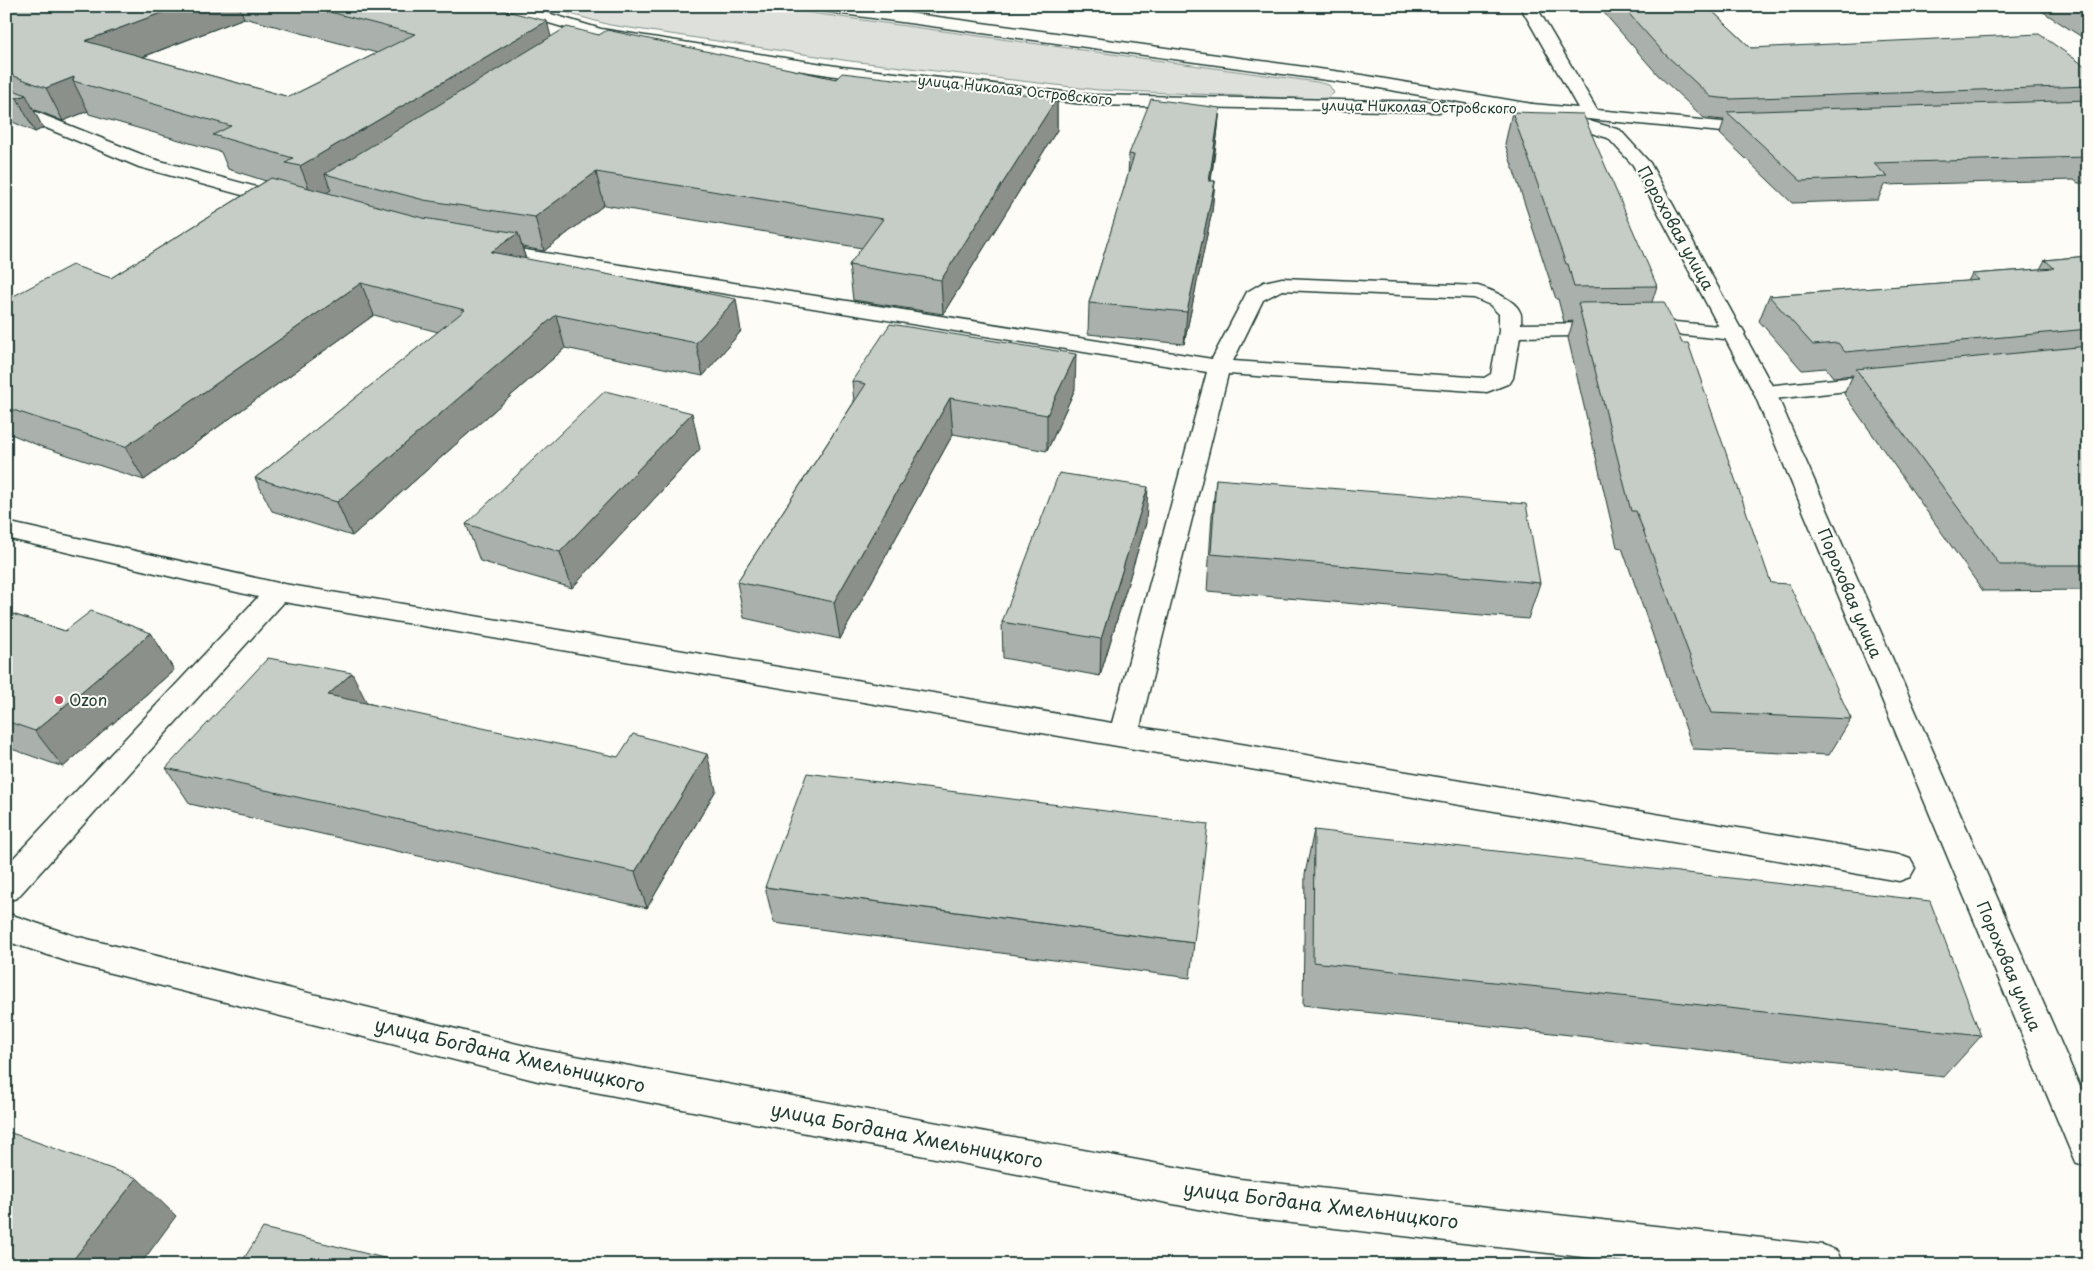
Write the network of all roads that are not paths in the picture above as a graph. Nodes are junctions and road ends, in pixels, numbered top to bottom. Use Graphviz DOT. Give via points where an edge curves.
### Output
graph roads {
  1 [pos="506,6"];
  2 [pos="821,6"];
  3 [pos="1528,6"];
  4 [pos="599,33"];
  5 [pos="581,44"];
  6 [pos="6,105"];
  7 [pos="1532,109"];
  8 [pos="1590,115"];
  9 [pos="1772,125"];
  10 [pos="307,207"];
  11 [pos="473,247"];
  12 [pos="1510,331"];
  13 [pos="1734,333"];
  14 [pos="1220,367"];
  15 [pos="1902,380"];
  16 [pos="1765,393"];
  17 [pos="6,530"];
  18 [pos="278,592"];
  19 [pos="1123,735"];
  20 [pos="1899,868"];
  21 [pos="6,888"];
  22 [pos="6,926"];
  23 [pos="2088,1149"];
  24 [pos="1823,1265"];
  1 -- 4 [label="main road, улица Николая Островского"];
  2 -- 7 [label="main road, улица Николая Островского" via="1356,79"];
  3 -- 8 [label="main road"];
  4 -- 5 [label="main road"];
  4 -- 7 [label="main road, улица Николая Островского" via="842,72 1092,100"];
  6 -- 10 [label="main road" via="146,163"];
  7 -- 8 [label="main road, улица Николая Островского"];
  7 -- 13 [label="main road, Пороховая улица" via="1614,134 1641,163"];
  8 -- 9 [label="main road, улица Николая Островского" via="1722,127"];
  11 -- 14 [label="main road"];
  12 -- 13 [label="main road" via="1675,328"];
  12 -- 14 [label="main road" via="1502,378 1487,384"];
  12 -- 14 [label="main road" via="1510,312 1478,292 1282,284 1254,296"];
  13 -- 16 [label="main road, Пороховая улица"];
  14 -- 19 [label="main road"];
  15 -- 16 [label="main road"];
  16 -- 23 [label="main road, Пороховая улица"];
  17 -- 18 [label="main road"];
  18 -- 19 [label="main road"];
  18 -- 21 [label="main road"];
  19 -- 20 [label="main road"];
  22 -- 24 [label="main road, улица Богдана Хмельницкого" via="75,950 538,1065 1240,1198"];
}
